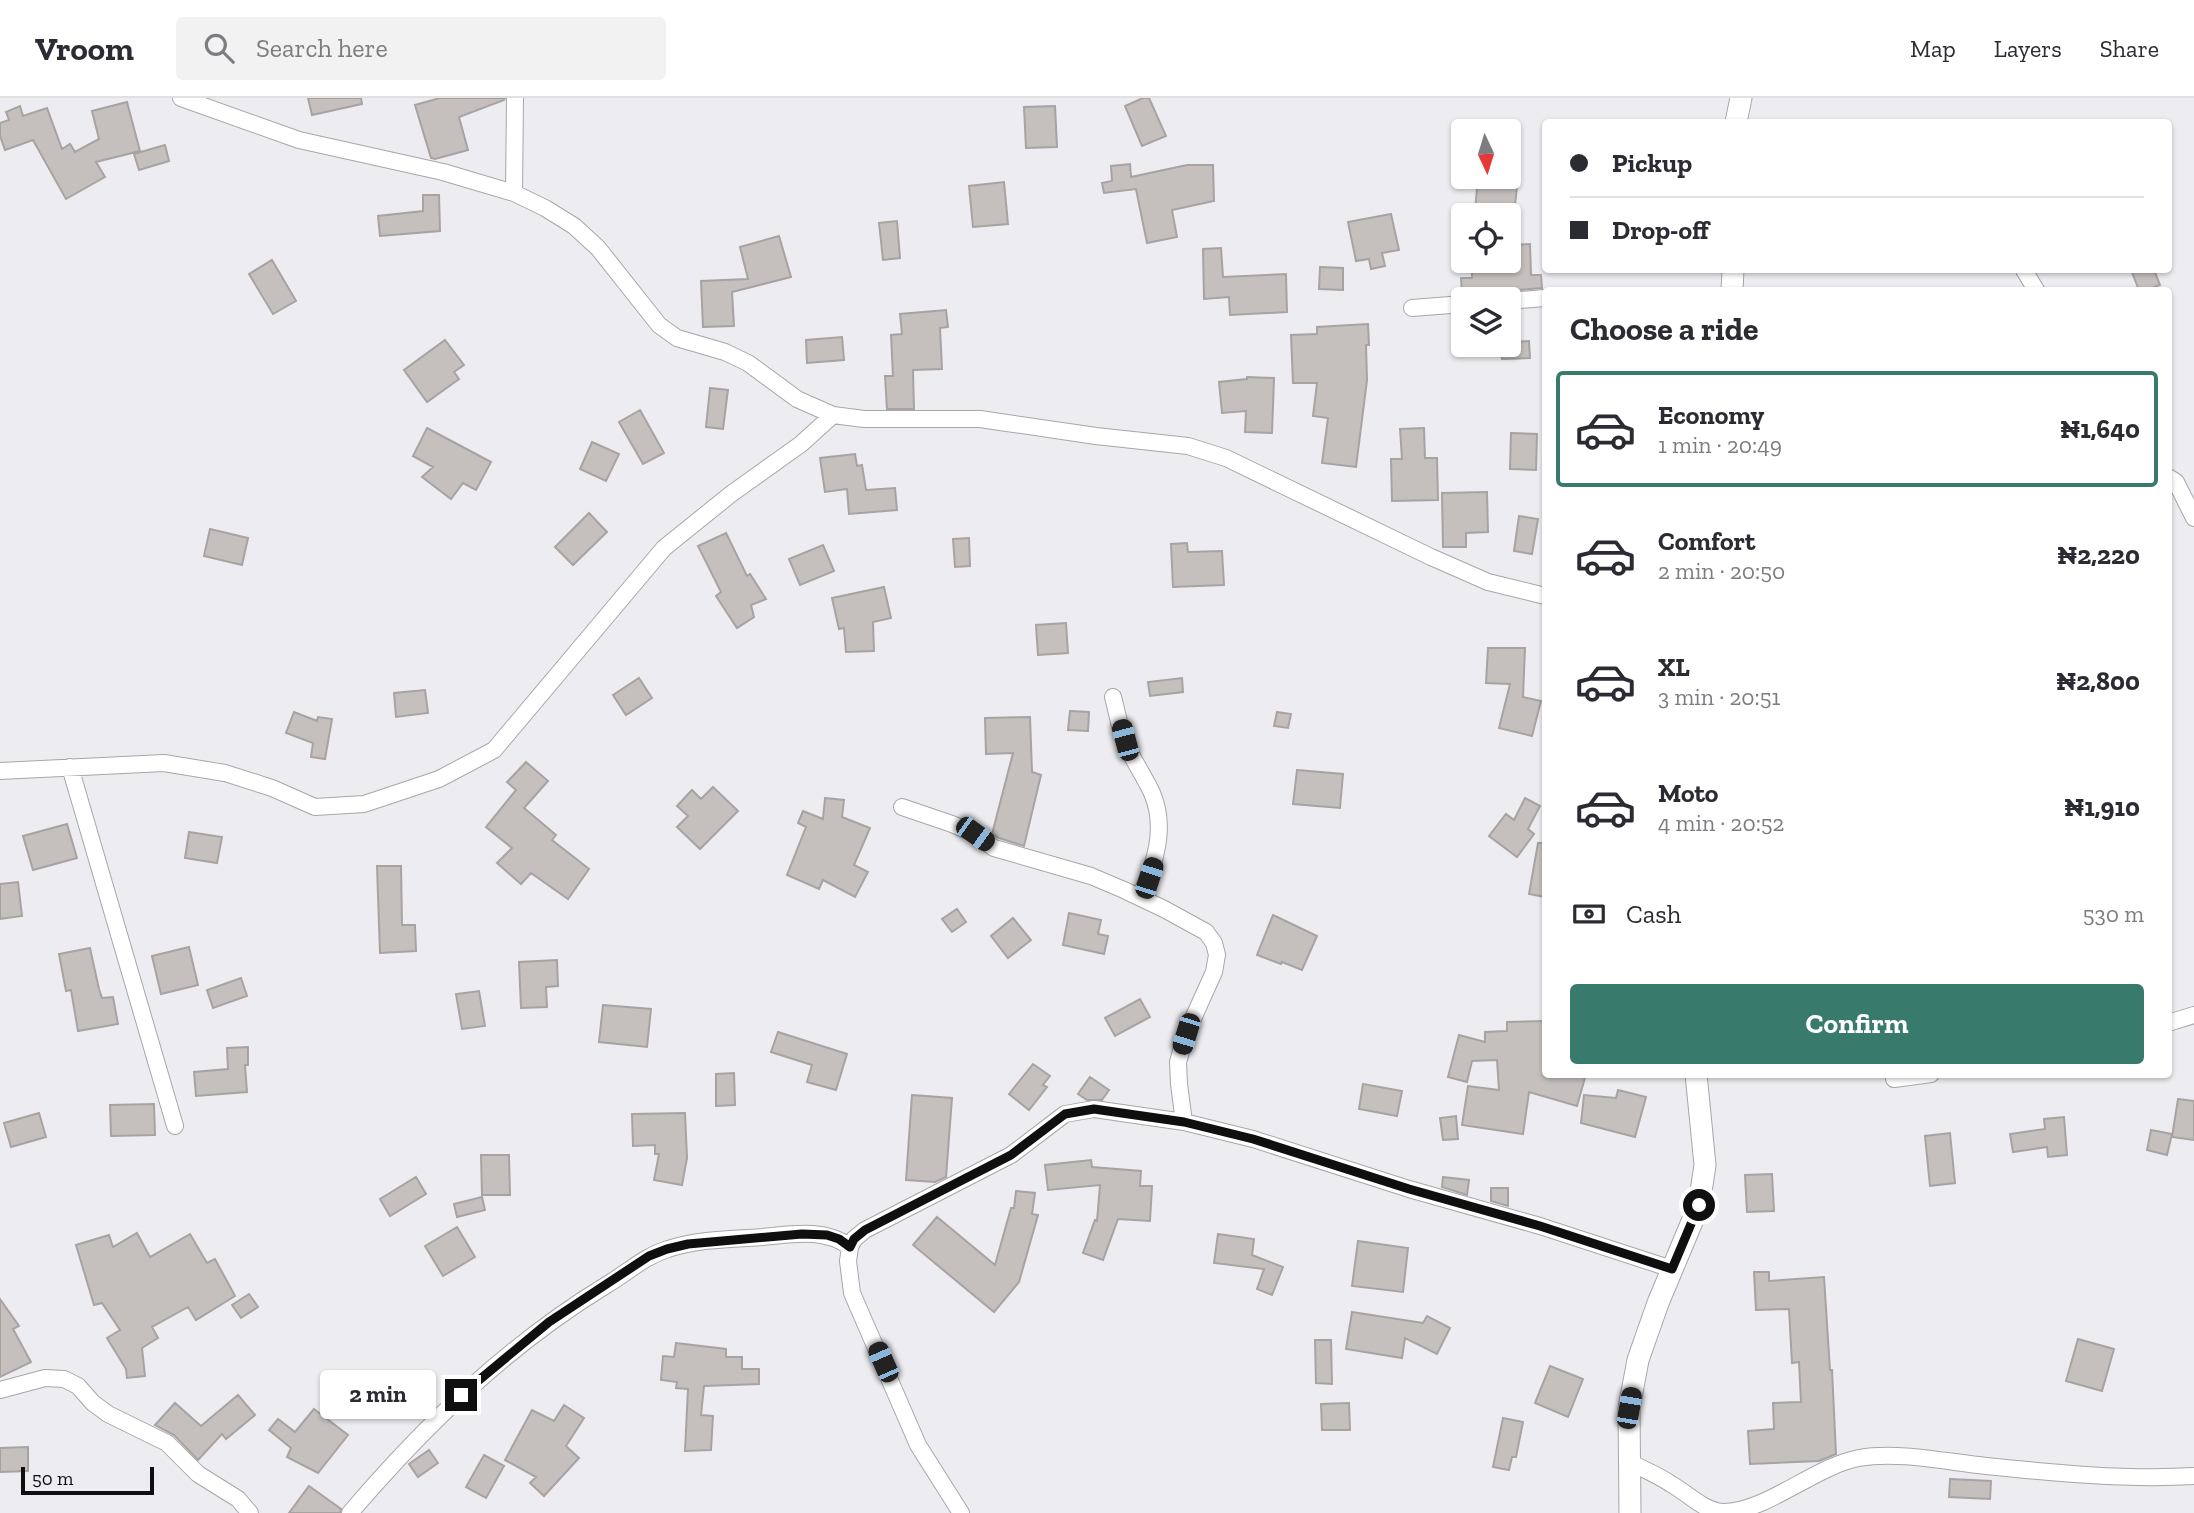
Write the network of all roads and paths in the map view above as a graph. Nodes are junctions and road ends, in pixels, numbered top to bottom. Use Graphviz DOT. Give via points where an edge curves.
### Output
graph roads {
  1 [pos="181,98"];
  2 [pos="515,98"];
  3 [pos="1741,98"];
  4 [pos="1737,119"];
  5 [pos="514,193"];
  6 [pos="1542,298"];
  7 [pos="1521,299"];
  8 [pos="1451,305"];
  9 [pos="1412,308"];
  10 [pos="833,415"];
  11 [pos="2172,480"];
  12 [pos="2194,518"];
  13 [pos="1542,595"];
  14 [pos="1113,697"];
  15 [pos="70,767"];
  16 [pos="0,771"];
  17 [pos="902,807"];
  18 [pos="1140,897"];
  19 [pos="2194,1014"];
  20 [pos="2172,1022"];
  21 [pos="1696,1078"];
  22 [pos="1901,1078"];
  23 [pos="1894,1079"];
  24 [pos="1184,1122"];
  25 [pos="175,1126"];
  26 [pos="850,1247"];
  27 [pos="1672,1269"];
  28 [pos="0,1390"];
  29 [pos="1629,1462"];
  30 [pos="2194,1476"];
  31 [pos="250,1513"];
  32 [pos="350,1513"];
  33 [pos="961,1513"];
  34 [pos="1630,1513"];
  1 -- 5 [label="street" via="299,140"];
  2 -- 5 [label="street"];
  3 -- 4 [label="street"];
  5 -- 10 [label="street" via="574,226 598,248 659,326 677,338 748,363 797,399"];
  6 -- 7 [label="street"];
  8 -- 9 [label="street"];
  10 -- 13 [label="street" via="980,419 1188,446 1226,458 1488,582"];
  10 -- 15 [label="street" via="664,548 494,751 439,779 364,804 315,807 225,773 164,763"];
  11 -- 12 [label="street"];
  14 -- 18 [label="street" via="1125,740 1158,812 1156,855"];
  15 -- 16 [label="street"];
  15 -- 25 [label="street"];
  17 -- 18 [label="street" via="975,834 994,848 1091,876"];
  18 -- 24 [label="street" via="1206,932 1217,955 1178,1062"];
  19 -- 20 [label="street"];
  21 -- 27 [label="street" via="1705,1165 1699,1205"];
  22 -- 23 [label="street"];
  24 -- 26 [label="street" via="1094,1109 1065,1114 1011,1155 865,1230"];
  24 -- 27 [label="street" via="1253,1139"];
  26 -- 32 [label="street" via="827,1235 802,1234 688,1244 649,1256 549,1322 495,1366 445,1410"];
  26 -- 33 [label="street" via="849,1280 859,1308 918,1445"];
  27 -- 29 [label="street" via="1638,1360 1629,1408"];
  28 -- 31 [label="street" via="45,1378 64,1379 108,1414 167,1443 198,1474 238,1499"];
  29 -- 30 [label="street" via="1701,1504 1737,1513 1831,1467 1883,1455 2141,1478"];
  29 -- 34 [label="street"];
}
